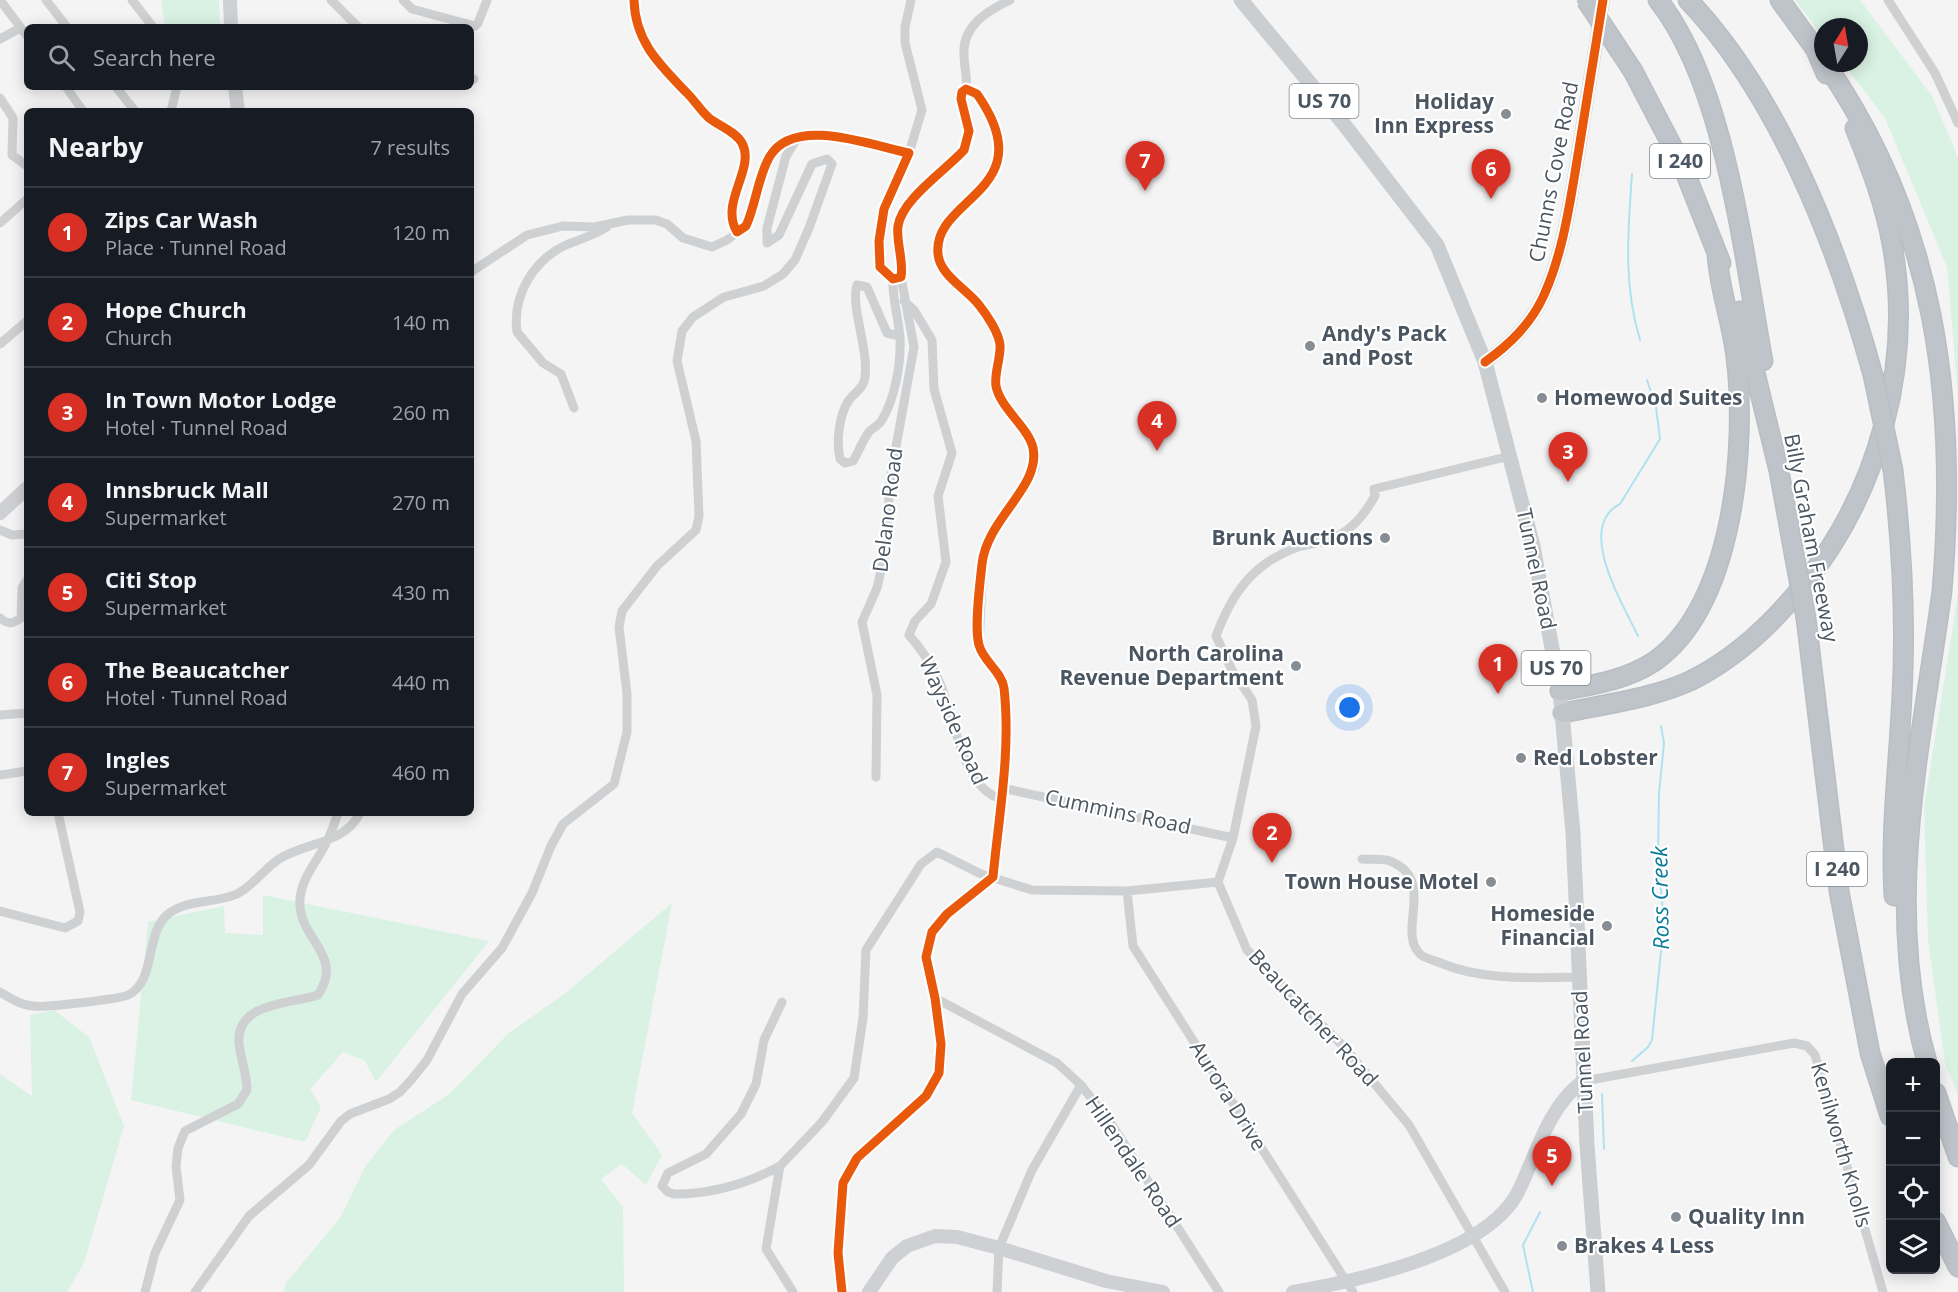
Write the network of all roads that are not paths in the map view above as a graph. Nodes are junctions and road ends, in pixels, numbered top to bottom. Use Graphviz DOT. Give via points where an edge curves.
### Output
graph roads {
  1 [pos="0,0"];
  2 [pos="132,0"];
  3 [pos="230,0"];
  4 [pos="331,0"];
  5 [pos="403,0"];
  6 [pos="486,0"];
  7 [pos="634,0"];
  8 [pos="912,0"];
  9 [pos="1010,0"];
  10 [pos="1241,0"];
  11 [pos="1586,0"];
  12 [pos="1604,0"];
  13 [pos="1658,0"];
  14 [pos="1688,0"];
  15 [pos="1780,0"];
  16 [pos="1888,0"];
  17 [pos="46,1"];
  18 [pos="65,24"];
  19 [pos="151,24"];
  20 [pos="231,24"];
  21 [pos="355,24"];
  22 [pos="468,24"];
  23 [pos="474,26"];
  24 [pos="20,28"];
  25 [pos="24,33"];
  26 [pos="0,39"];
  27 [pos="1814,47"];
  28 [pos="1825,72"];
  29 [pos="1831,72"];
  30 [pos="966,89"];
  31 [pos="68,90"];
  32 [pos="118,90"];
  33 [pos="176,90"];
  34 [pos="235,90"];
  35 [pos="0,98"];
  36 [pos="81,108"];
  37 [pos="133,108"];
  38 [pos="172,108"];
  39 [pos="238,108"];
  40 [pos="1958,123"];
  41 [pos="798,137"];
  42 [pos="909,153"];
  43 [pos="0,154"];
  44 [pos="12,155"];
  45 [pos="24,164"];
  46 [pos="24,202"];
  47 [pos="616,222"];
  48 [pos="0,223"];
  49 [pos="737,232"];
  50 [pos="1717,254"];
  51 [pos="474,270"];
  52 [pos="897,278"];
  53 [pos="904,301"];
  54 [pos="24,324"];
  55 [pos="900,336"];
  56 [pos="0,344"];
  57 [pos="1485,362"];
  58 [pos="574,408"];
  59 [pos="1510,456"];
  60 [pos="1779,471"];
  61 [pos="24,491"];
  62 [pos="0,513"];
  63 [pos="0,530"];
  64 [pos="24,534"];
  65 [pos="24,585"];
  66 [pos="0,618"];
  67 [pos="1560,691"];
  68 [pos="24,713"];
  69 [pos="1563,713"];
  70 [pos="0,715"];
  71 [pos="24,771"];
  72 [pos="0,775"];
  73 [pos="876,777"];
  74 [pos="1002,788"];
  75 [pos="1001,799"];
  76 [pos="59,816"];
  77 [pos="337,816"];
  78 [pos="358,816"];
  79 [pos="1233,838"];
  80 [pos="328,840"];
  81 [pos="1362,859"];
  82 [pos="993,877"];
  83 [pos="1218,882"];
  84 [pos="1127,891"];
  85 [pos="0,911"];
  86 [pos="1906,932"];
  87 [pos="1579,977"];
  88 [pos="0,992"];
  89 [pos="935,998"];
  90 [pos="782,1002"];
  91 [pos="1926,1058"];
  92 [pos="1583,1082"];
  93 [pos="1081,1085"];
  94 [pos="1940,1107"];
  95 [pos="1889,1112"];
  96 [pos="1958,1157"];
  97 [pos="780,1166"];
  98 [pos="1940,1232"];
  99 [pos="1473,1234"];
  100 [pos="999,1248"];
  101 [pos="1958,1268"];
  102 [pos="1350,1287"];
  103 [pos="145,1292"];
  104 [pos="195,1292"];
  105 [pos="793,1292"];
  106 [pos="842,1292"];
  107 [pos="869,1292"];
  108 [pos="998,1292"];
  109 [pos="1163,1292"];
  110 [pos="1219,1292"];
  111 [pos="1293,1292"];
  112 [pos="1505,1292"];
  113 [pos="1598,1292"];
  114 [pos="1883,1292"];
  1 -- 24 [label="street"];
  2 -- 19 [label="street"];
  3 -- 20 [label="street"];
  4 -- 21 [label="street"];
  5 -- 22 [label="street" via="412,9"];
  6 -- 23 [label="street"];
  7 -- 49 [label="street" via="640,33 651,55 706,115 742,143 745,159 730,217"];
  8 -- 42 [label="street" via="905,43 922,110"];
  9 -- 30 [label="street" via="976,19 963,52"];
  10 -- 57 [label="main road, Tunnel Road / US 70" via="1437,245"];
  11 -- 50 [label="highway, Billy Graham Freeway / I 240, bridge" via="1633,71 1683,167"];
  12 -- 57 [label="street, Chunns Cove Road" via="1570,202 1552,276 1544,296 1515,340"];
  13 -- 60 [label="highway" via="1685,45 1719,135 1780,451"];
  14 -- 86 [label="highway, bridge" via="1730,50 1778,131 1841,269 1873,375 1893,470 1905,586 1892,868 1895,901"];
  15 -- 27 [label="highway"];
  16 -- 40 [label="street" via="1935,73"];
  17 -- 18 [label="street"];
  24 -- 25 [label="street"];
  24 -- 26 [label="street"];
  28 -- 69 [label="highway" via="1848,112 1876,183 1892,244 1897,292 1890,399 1879,444 1857,498 1834,543 1793,597 1740,648 1691,680 1639,698"];
  29 -- 86 [label="highway" via="1869,132 1906,214 1934,313 1946,373 1951,432 1947,541 1910,808"];
  30 -- 52 [label="street" via="961,99 969,131 964,150 913,199 901,216"];
  30 -- 74 [label="street" via="977,94 989,116 998,140 998,156 991,178 945,227 939,240 939,257 947,273 980,306 1000,344 996,387 1032,445 1035,468 987,540 982,561 979,646 1003,684 1007,729"];
  31 -- 36 [label="street"];
  32 -- 37 [label="street"];
  33 -- 38 [label="street"];
  34 -- 39 [label="street"];
  35 -- 44 [label="street" via="13,118"];
  41 -- 42 [label="street" via="840,136"];
  41 -- 49 [label="street" via="785,141 768,158 747,226"];
  41 -- 104 [label="street" via="786,156 767,228 767,243 779,235 812,164 827,159 832,164 795,261 764,286 724,297 698,313 680,339 677,361 696,441 699,516 696,530 657,566 622,611 627,732 614,784 563,824 502,948 462,994 412,1079 389,1099 364,1107 341,1121 309,1165 249,1216"];
  42 -- 52 [label="street" via="890,192 881,226 880,267"];
  43 -- 44 [label="street"];
  44 -- 45 [label="street"];
  46 -- 48 [label="street"];
  47 -- 49 [label="street" via="656,220 683,238 712,246"];
  47 -- 51 [label="street" via="535,232"];
  47 -- 58 [label="street" via="543,260 519,299 518,332 543,363 561,374"];
  50 -- 60 [label="highway, Billy Graham Freeway / I 240" via="1739,310"];
  50 -- 67 [label="highway" via="1736,357 1739,446 1730,517 1710,586 1688,628 1656,660 1609,681"];
  52 -- 53 [label="street, Delano Road"];
  52 -- 55 [label="street" via="893,301"];
  53 -- 73 [label="street, Delano Road" via="914,346 890,480 886,548 877,588 862,622 877,695"];
  53 -- 75 [label="street, Wayside Road" via="932,340 934,389 952,453 938,496 946,562 931,604 915,621 909,635 940,682 951,722 976,780 985,792"];
  54 -- 56 [label="street"];
  55 -- 55 [label="street" via="887,333 867,287 857,285 855,296 866,350 865,378 843,415 838,449 845,463 853,461 867,435 883,420 898,366"];
  57 -- 59 [label="main road, Tunnel Road / US 70"];
  59 -- 67 [label="main road, Tunnel Road / US 70"];
  59 -- 79 [label="street" via="1374,489 1376,496 1352,528 1274,558 1240,586 1216,636 1252,700 1256,726"];
  60 -- 95 [label="highway, Billy Graham Freeway / I 240, bridge" via="1806,618 1839,891 1870,1053"];
  61 -- 62 [label="street"];
  63 -- 64 [label="street"];
  65 -- 66 [label="street" via="21,618 13,624"];
  67 -- 69 [label="main road, Tunnel Road / US 70"];
  68 -- 70 [label="street"];
  69 -- 87 [label="main road, Tunnel Road / US 70"];
  71 -- 72 [label="street"];
  74 -- 75 [label="street"];
  74 -- 79 [label="street, Cummins Road"];
  75 -- 82 [label="street"];
  76 -- 85 [label="street" via="80,912 78,921 65,928"];
  77 -- 80 [label="street"];
  78 -- 80 [label="street" via="348,831"];
  79 -- 83 [label="street"];
  80 -- 88 [label="street" via="281,858 236,894 186,905 168,915 160,923 143,978 132,994 43,1007 31,1006"];
  80 -- 103 [label="street" via="300,890 304,925 323,952 327,970 324,985 318,995 262,1008 242,1026 238,1041 248,1090 238,1104 185,1131 176,1166 180,1200 155,1253"];
  81 -- 87 [label="street" via="1389,861 1415,887 1412,939 1421,954 1454,969 1496,977"];
  82 -- 84 [label="street" via="1032,890"];
  82 -- 89 [label="street" via="932,932 926,957"];
  82 -- 97 [label="street" via="937,852 921,864 866,950 863,1018 854,1078 822,1122"];
  83 -- 84 [label="street"];
  83 -- 99 [label="street, Beaucatcher Road" via="1247,950 1344,1047 1409,1125"];
  84 -- 102 [label="street, Aurora Drive" via="1133,946"];
  86 -- 91 [label="highway" via="1913,997"];
  87 -- 92 [label="main road, Tunnel Road / US 70"];
  89 -- 93 [label="street, Hillendale Road" via="1057,1063"];
  89 -- 106 [label="street" via="941,1044 939,1073 926,1096 857,1158 843,1183 838,1253"];
  90 -- 97 [label="street" via="764,1040 756,1084 741,1114 699,1159 668,1173 662,1186 674,1194 707,1191 751,1181"];
  92 -- 99 [label="street" via="1566,1089 1516,1196"];
  92 -- 113 [label="main road, Tunnel Road / US 70"];
  92 -- 114 [label="street, Kenilworth Knolls" via="1794,1043 1807,1046 1820,1071"];
  93 -- 100 [label="street" via="1032,1170"];
  93 -- 110 [label="street, Hillendale Road" via="1112,1125"];
  94 -- 96 [label="highway"];
  97 -- 105 [label="street" via="766,1249"];
  98 -- 101 [label="highway"];
  99 -- 102 [label="street"];
  99 -- 112 [label="street, Beaucatcher Road"];
  100 -- 107 [label="street" via="957,1238 926,1239 907,1246 892,1258"];
  100 -- 108 [label="street"];
  100 -- 109 [label="street" via="1106,1281"];
  102 -- 111 [label="street"];
}
